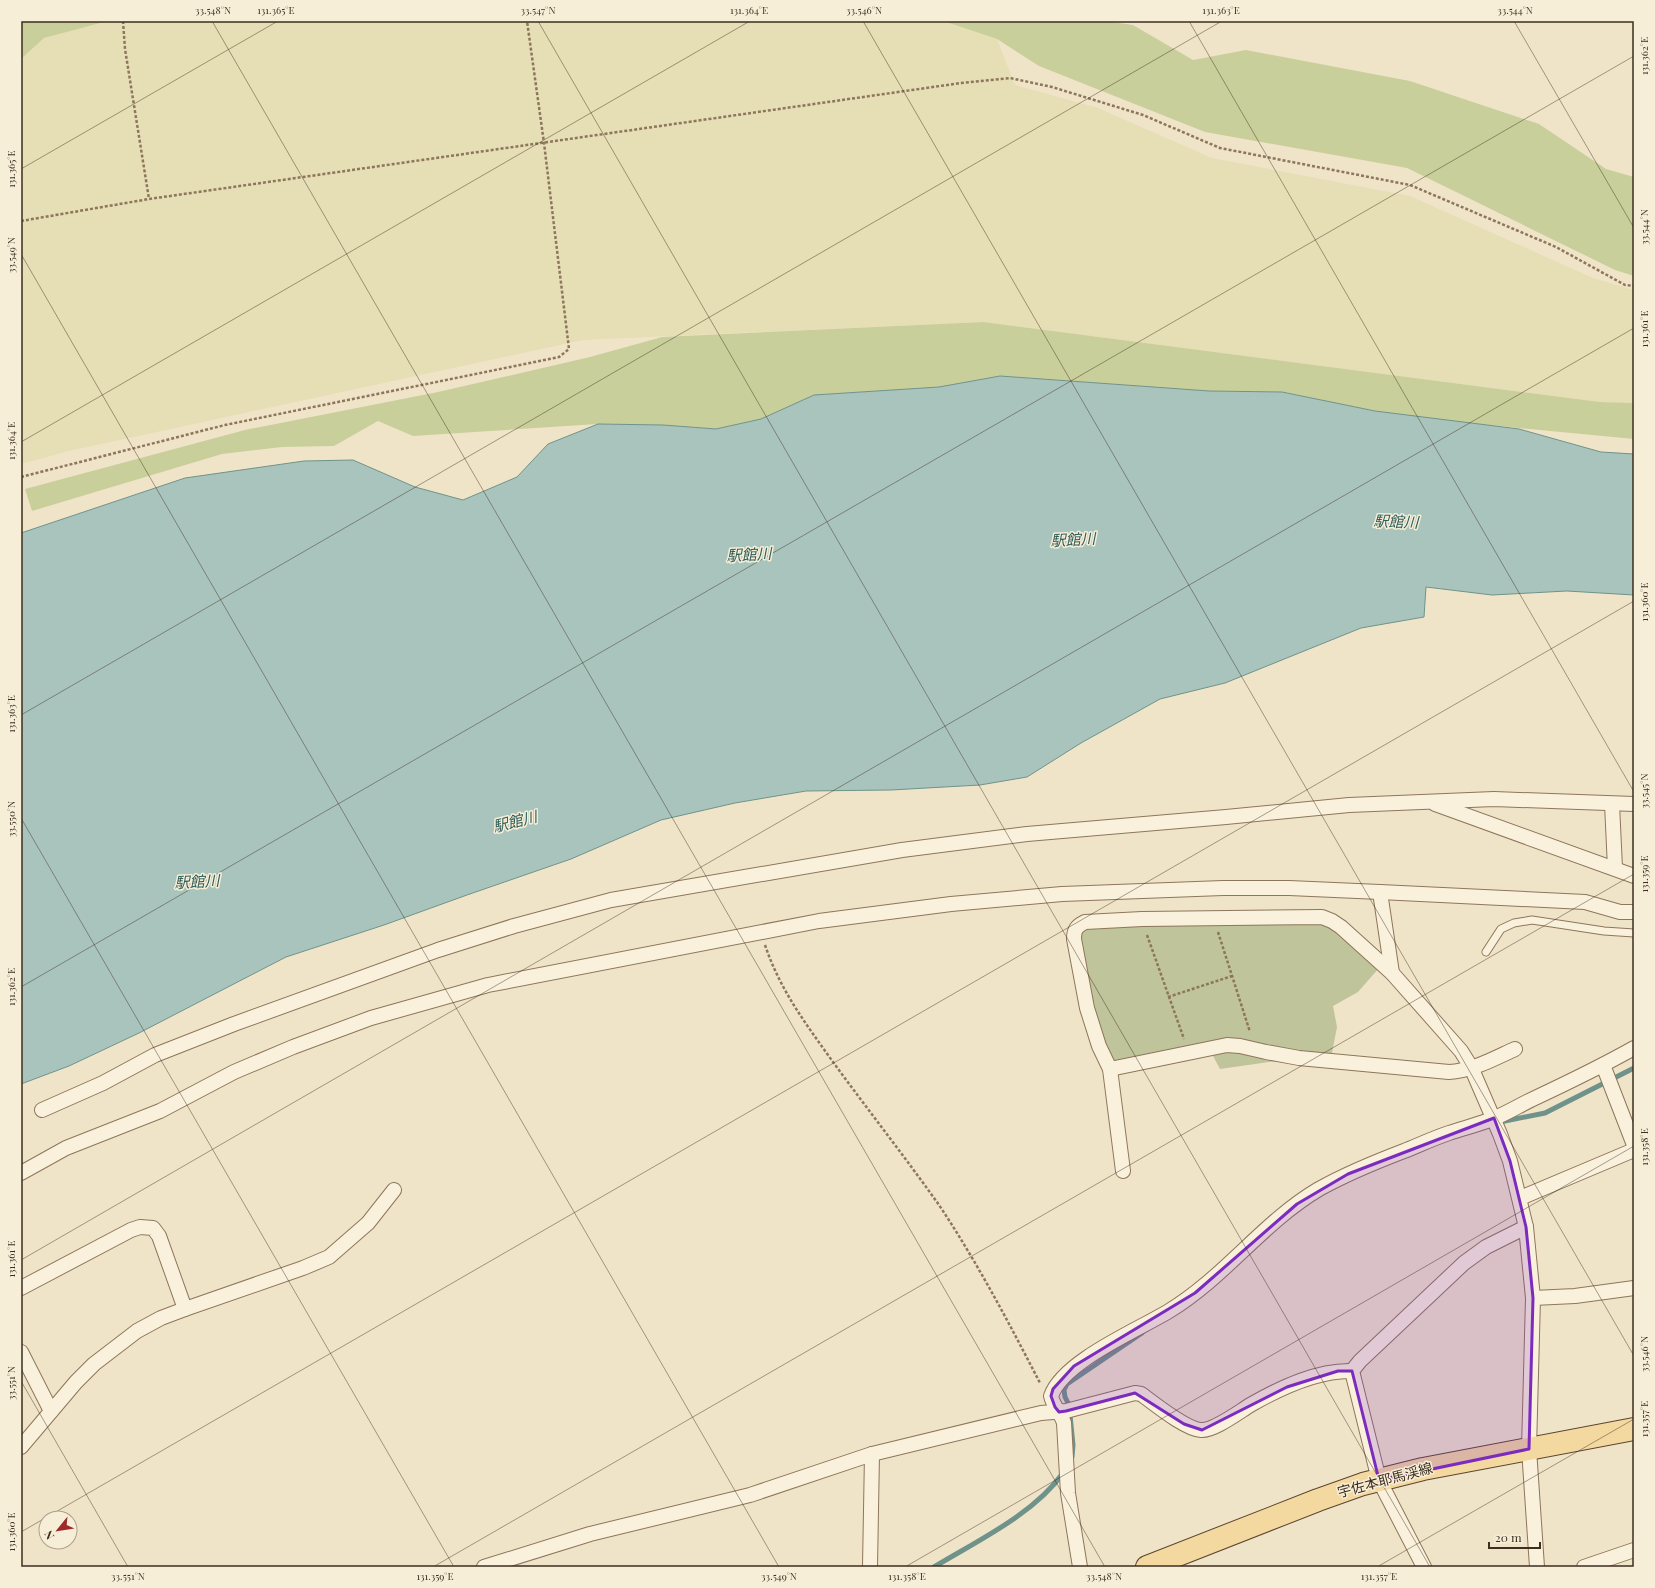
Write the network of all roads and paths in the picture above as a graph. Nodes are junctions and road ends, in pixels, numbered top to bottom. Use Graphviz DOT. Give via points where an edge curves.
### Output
graph roads {
  1 [pos="123,21"];
  2 [pos="527,21"];
  3 [pos="544,143"];
  4 [pos="149,199"];
  5 [pos="21,221"];
  6 [pos="1634,286"];
  7 [pos="21,477"];
  8 [pos="1427,802"];
  9 [pos="1612,804"];
  10 [pos="1634,804"];
  11 [pos="1615,868"];
  12 [pos="1634,876"];
  13 [pos="1380,892"];
  14 [pos="1634,912"];
  15 [pos="1213,917"];
  16 [pos="1142,919"];
  17 [pos="761,933"];
  18 [pos="1634,933"];
  19 [pos="1486,952"];
  20 [pos="1392,973"];
  21 [pos="1232,976"];
  22 [pos="1168,997"];
  23 [pos="1634,1048"];
  24 [pos="1515,1049"];
  25 [pos="1255,1050"];
  26 [pos="1189,1053"];
  27 [pos="1603,1065"];
  28 [pos="1471,1067"];
  29 [pos="1110,1069"];
  30 [pos="42,1110"];
  31 [pos="1494,1118"];
  32 [pos="1634,1145"];
  33 [pos="1634,1150"];
  34 [pos="1123,1171"];
  35 [pos="21,1173"];
  36 [pos="394,1190"];
  37 [pos="1520,1198"];
  38 [pos="1526,1227"];
  39 [pos="21,1288"];
  40 [pos="1634,1288"];
  41 [pos="1533,1298"];
  42 [pos="185,1309"];
  43 [pos="21,1352"];
  44 [pos="1352,1371"];
  45 [pos="1050,1396"];
  46 [pos="50,1411"];
  47 [pos="1059,1412"];
  48 [pos="1634,1429"];
  49 [pos="21,1447"];
  50 [pos="1528,1449"];
  51 [pos="872,1454"];
  52 [pos="1379,1480"];
  53 [pos="1634,1550"];
  54 [pos="484,1567"];
  55 [pos="870,1567"];
  56 [pos="1080,1567"];
  57 [pos="1147,1567"];
  58 [pos="1424,1567"];
  59 [pos="1537,1567"];
  60 [pos="1584,1567"];
  1 -- 4 [label="path" via="125,49"];
  2 -- 3 [label="path"];
  3 -- 4 [label="path"];
  3 -- 6 [label="path" via="1010,78 1052,87 1143,115 1220,148 1410,185 1556,247 1625,285"];
  3 -- 7 [label="path" via="569,349 559,357 225,425"];
  4 -- 5 [label="path"];
  8 -- 9 [label="street" via="1494,799"];
  8 -- 11 [label="street"];
  8 -- 30 [label="street" via="1349,805 1027,834 902,850 611,900 438,950 234,1024 155,1055 103,1083"];
  9 -- 10 [label="street"];
  9 -- 11 [label="street"];
  11 -- 12 [label="street"];
  13 -- 14 [label="street" via="1584,902 1620,912"];
  13 -- 17 [label="street" via="1223,888 1062,894 884,912 819,921"];
  13 -- 20 [label="street"];
  15 -- 16 [label="street"];
  15 -- 20 [label="street" via="1326,918 1340,927"];
  15 -- 21 [label="path"];
  16 -- 22 [label="path"];
  16 -- 29 [label="street" via="1085,922 1077,926 1074,932 1087,1008 1099,1046"];
  17 -- 35 [label="street" via="488,985 371,1018 234,1072 160,1111 66,1148"];
  17 -- 45 [label="path" via="772,968 799,1014 939,1206 1003,1313 1044,1391"];
  18 -- 19 [label="lane" via="1532,920 1514,923 1502,929"];
  20 -- 28 [label="street" via="1449,1036"];
  21 -- 22 [label="path"];
  21 -- 25 [label="path"];
  22 -- 26 [label="path"];
  23 -- 27 [label="street"];
  24 -- 28 [label="street"];
  25 -- 26 [label="street" via="1227,1045"];
  25 -- 28 [label="street" via="1313,1059 1434,1070 1458,1071"];
  26 -- 29 [label="street"];
  27 -- 31 [label="street"];
  27 -- 32 [label="street"];
  28 -- 31 [label="street"];
  29 -- 34 [label="street"];
  31 -- 37 [label="street"];
  31 -- 45 [label="street" via="1447,1133 1348,1174 1320,1189 1266,1229 1195,1293 1074,1366 1058,1381"];
  33 -- 37 [label="street"];
  36 -- 42 [label="street" via="368,1223 330,1257"];
  37 -- 38 [label="street"];
  38 -- 41 [label="street"];
  38 -- 44 [label="street" via="1486,1247 1464,1263"];
  39 -- 42 [label="street" via="131,1230 153,1228 159,1236"];
  40 -- 41 [label="street" via="1575,1296"];
  41 -- 50 [label="street"];
  42 -- 46 [label="street" via="137,1331 94,1364"];
  43 -- 46 [label="street"];
  44 -- 47 [label="street" via="1338,1370 1287,1387 1212,1428 1202,1430 1184,1424 1141,1394 1135,1393"];
  44 -- 52 [label="street"];
  45 -- 47 [label="street"];
  46 -- 49 [label="street"];
  47 -- 51 [label="street" via="1041,1413"];
  47 -- 56 [label="street" via="1064,1423 1068,1493"];
  48 -- 50 [label="main road, 宇佐本耶馬渓線"];
  50 -- 52 [label="main road, 宇佐本耶馬渓線"];
  50 -- 59 [label="street"];
  51 -- 54 [label="street" via="750,1495 590,1534"];
  51 -- 55 [label="street"];
  52 -- 57 [label="main road, 宇佐本耶馬渓線" via="1318,1500"];
  52 -- 58 [label="street"];
  53 -- 60 [label="street"];
}
